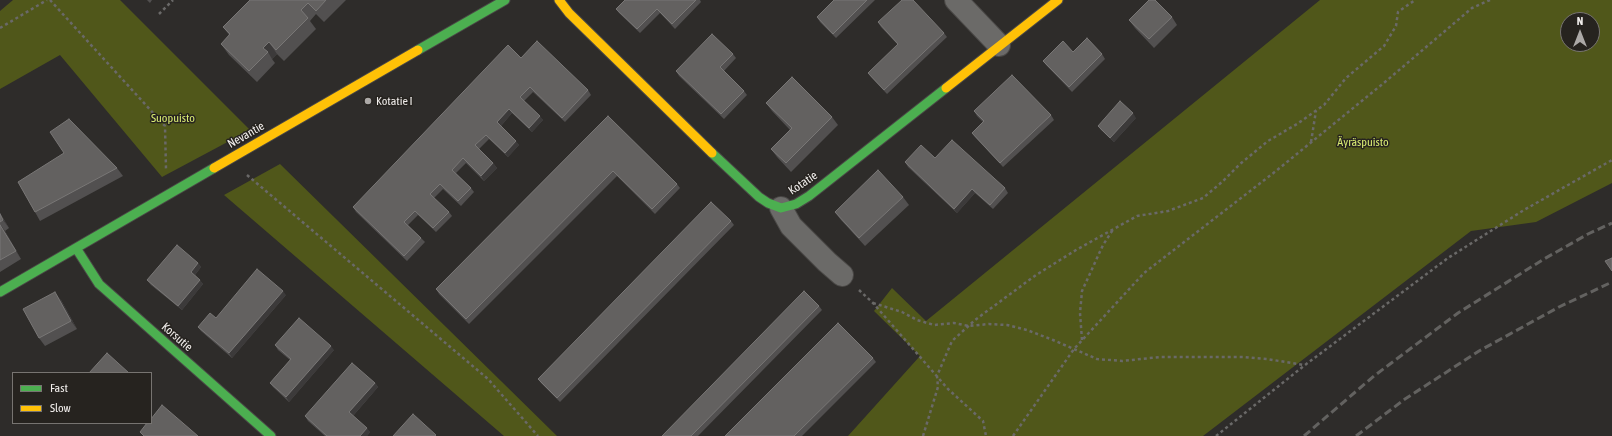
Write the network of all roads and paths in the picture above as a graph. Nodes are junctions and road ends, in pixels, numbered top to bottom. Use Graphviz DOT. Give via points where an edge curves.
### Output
graph roads {
  1 [pos="47,0"];
  2 [pos="50,0"];
  3 [pos="173,0"];
  4 [pos="559,0"];
  5 [pos="956,0"];
  6 [pos="1058,0"];
  7 [pos="1415,0"];
  8 [pos="1490,0"];
  9 [pos="491,3"];
  10 [pos="159,14"];
  11 [pos="0,28"];
  12 [pos="999,45"];
  13 [pos="1316,110"];
  14 [pos="1311,142"];
  15 [pos="1612,160"];
  16 [pos="245,173"];
  17 [pos="166,176"];
  18 [pos="781,208"];
  19 [pos="1114,228"];
  20 [pos="76,248"];
  21 [pos="842,275"];
  22 [pos="0,292"];
  23 [pos="873,303"];
  24 [pos="968,326"];
  25 [pos="1082,340"];
  26 [pos="1074,348"];
  27 [pos="1305,366"];
  28 [pos="937,376"];
  29 [pos="271,436"];
  30 [pos="538,436"];
  31 [pos="923,436"];
  32 [pos="986,436"];
  33 [pos="1013,436"];
  34 [pos="1216,436"];
  1 -- 11 [label="path"];
  2 -- 17 [label="path" via="165,126"];
  3 -- 10 [label="path"];
  4 -- 18 [label="street, Kotatie" via="569,13 722,163 760,198"];
  5 -- 12 [label="street"];
  6 -- 12 [label="street, Kotatie"];
  7 -- 13 [label="path" via="1398,12 1396,26 1384,46 1346,78 1324,105"];
  8 -- 14 [label="path" via="1472,8"];
  9 -- 20 [label="street, Nevantie"];
  12 -- 18 [label="street, Kotatie" via="809,196 796,204"];
  13 -- 14 [label="path"];
  13 -- 19 [label="path" via="1268,141 1203,198 1168,211 1137,216"];
  14 -- 25 [label="path" via="1144,273"];
  15 -- 27 [label="path" via="1524,210 1448,258"];
  16 -- 30 [label="path" via="488,379"];
  18 -- 21 [label="street" via="791,226"];
  19 -- 24 [label="path" via="1036,275"];
  19 -- 25 [label="path" via="1103,245 1082,291"];
  20 -- 22 [label="street, Nevantie"];
  20 -- 29 [label="street, Korsutie" via="99,284"];
  21 -- 23 [label="path"];
  23 -- 24 [label="path" via="934,325"];
  23 -- 28 [label="path"];
  24 -- 26 [label="path" via="1007,325"];
  24 -- 28 [label="path" via="952,341"];
  25 -- 26 [label="path"];
  26 -- 27 [label="path" via="1097,359 1122,361 1160,357 1243,357"];
  26 -- 33 [label="path"];
  27 -- 34 [label="path"];
  28 -- 31 [label="path" via="938,388"];
  28 -- 32 [label="path" via="983,421"];
}
